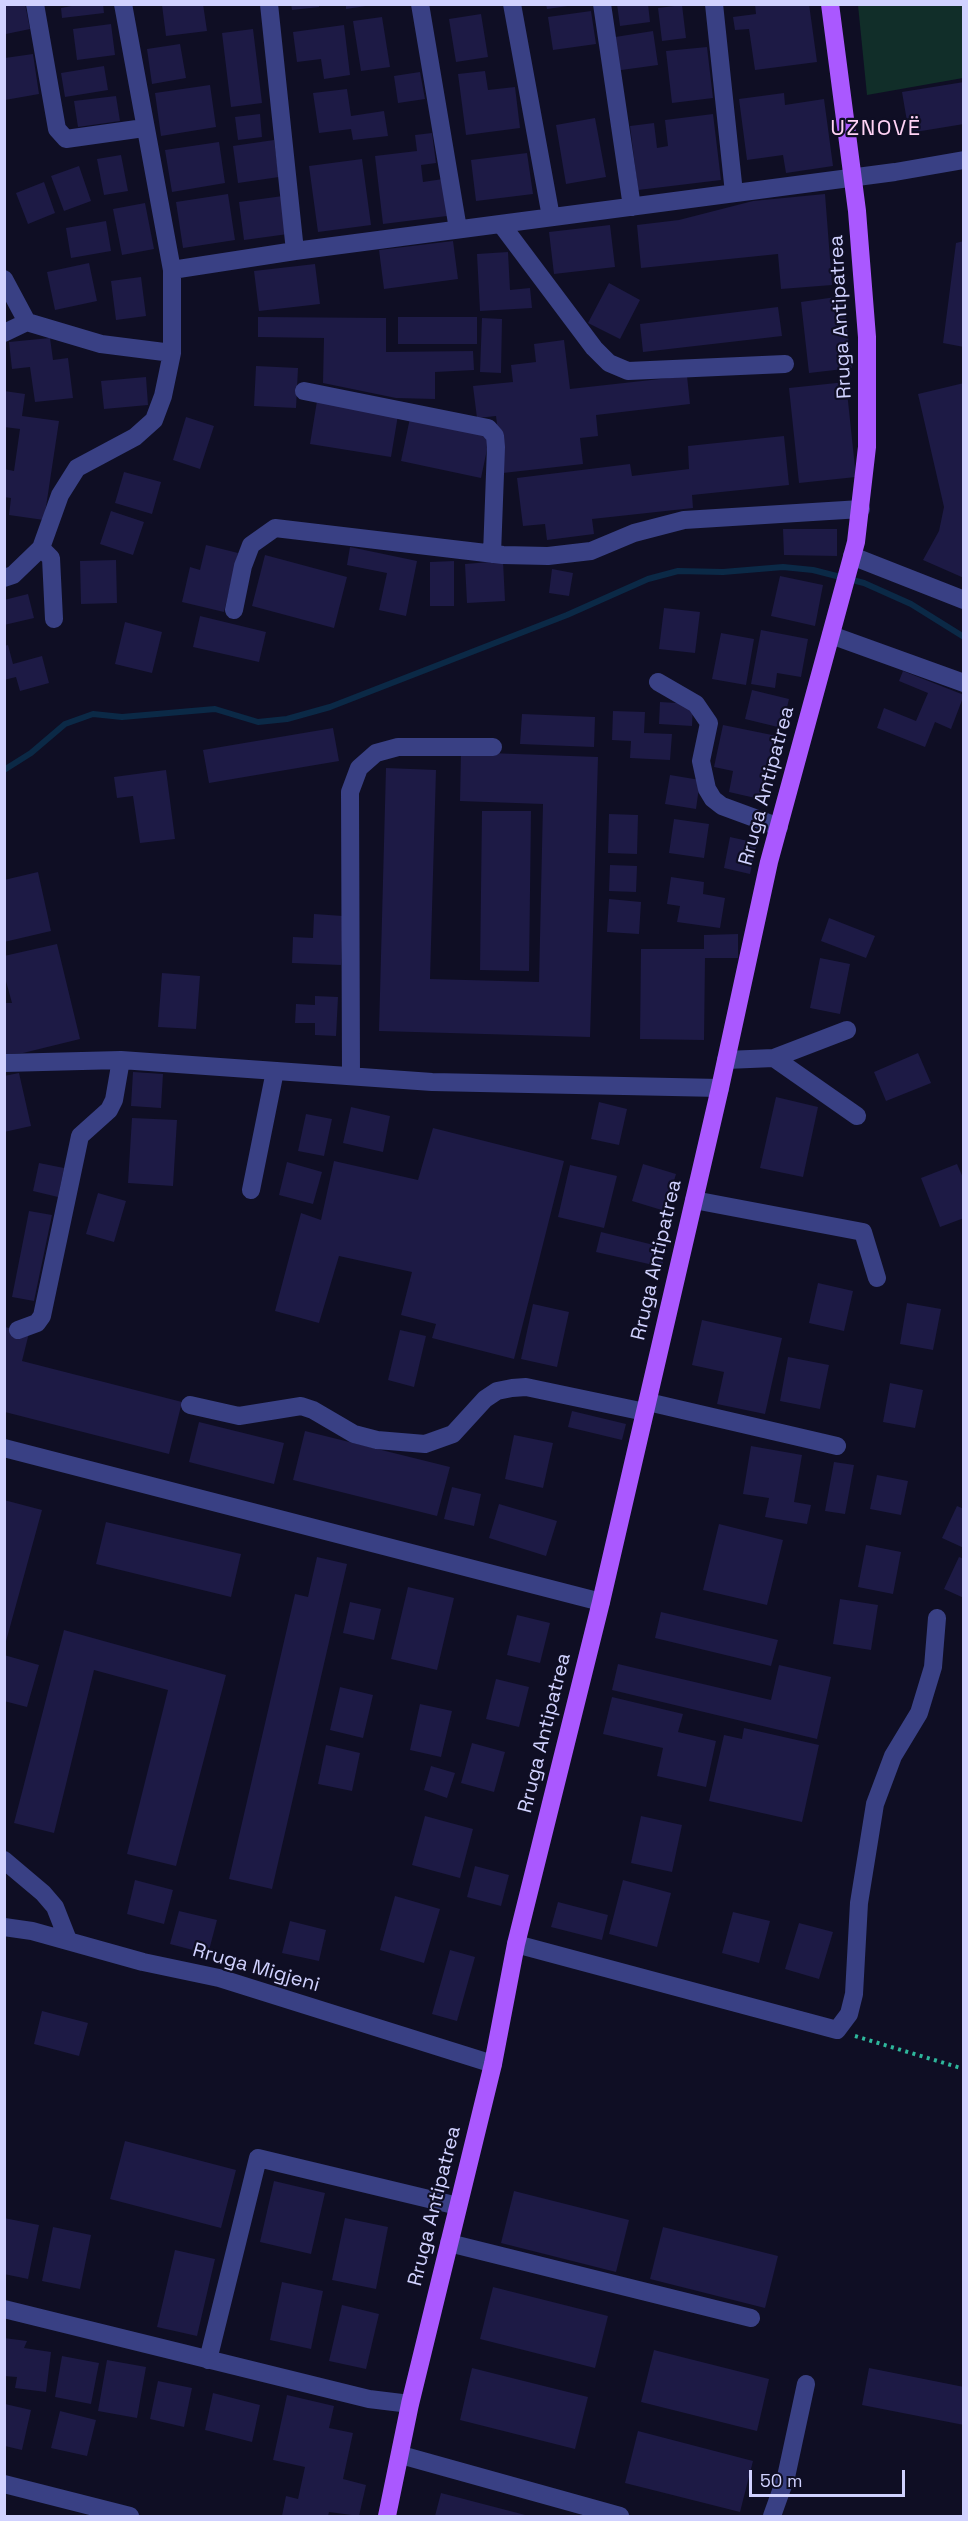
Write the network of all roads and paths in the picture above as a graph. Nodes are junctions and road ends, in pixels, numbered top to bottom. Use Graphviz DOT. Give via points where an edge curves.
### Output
graph roads {
  1 [pos="35,4"];
  2 [pos="123,4"];
  3 [pos="269,4"];
  4 [pos="420,4"];
  5 [pos="512,4"];
  6 [pos="602,4"];
  7 [pos="714,4"];
  8 [pos="830,4"];
  9 [pos="144,128"];
  10 [pos="963,160"];
  11 [pos="852,178"];
  12 [pos="734,193"];
  13 [pos="632,207"];
  14 [pos="551,217"];
  15 [pos="501,224"];
  16 [pos="458,229"];
  17 [pos="295,251"];
  18 [pos="172,270"];
  19 [pos="4,279"];
  20 [pos="27,322"];
  21 [pos="4,333"];
  22 [pos="172,353"];
  23 [pos="785,364"];
  24 [pos="304,391"];
  25 [pos="861,508"];
  26 [pos="40,548"];
  27 [pos="492,554"];
  28 [pos="850,562"];
  29 [pos="4,578"];
  30 [pos="963,600"];
  31 [pos="234,610"];
  32 [pos="54,619"];
  33 [pos="831,636"];
  34 [pos="658,682"];
  35 [pos="963,683"];
  36 [pos="493,747"];
  37 [pos="779,827"];
  38 [pos="847,1030"];
  39 [pos="774,1058"];
  40 [pos="121,1060"];
  41 [pos="726,1060"];
  42 [pos="4,1063"];
  43 [pos="275,1071"];
  44 [pos="351,1076"];
  45 [pos="720,1088"];
  46 [pos="857,1116"];
  47 [pos="252,1190"];
  48 [pos="694,1200"];
  49 [pos="877,1278"];
  50 [pos="18,1330"];
  51 [pos="190,1405"];
  52 [pos="646,1407"];
  53 [pos="837,1446"];
  54 [pos="4,1448"];
  55 [pos="601,1602"];
  56 [pos="937,1618"];
  57 [pos="4,1860"];
  58 [pos="4,1927"];
  59 [pos="68,1940"];
  60 [pos="516,1944"];
  61 [pos="837,2030"];
  62 [pos="493,2064"];
  63 [pos="963,2069"];
  64 [pos="459,2206"];
  65 [pos="449,2243"];
  66 [pos="4,2309"];
  67 [pos="751,2318"];
  68 [pos="208,2360"];
  69 [pos="807,2384"];
  70 [pos="410,2404"];
  71 [pos="401,2455"];
  72 [pos="4,2484"];
  73 [pos="600,2514"];
  74 [pos="130,2517"];
  75 [pos="387,2517"];
  76 [pos="620,2517"];
  77 [pos="772,2517"];
  1 -- 9 [label="street" via="57,129 66,139"];
  2 -- 9 [label="street"];
  3 -- 17 [label="street"];
  4 -- 16 [label="street"];
  5 -- 14 [label="street"];
  6 -- 13 [label="street"];
  7 -- 12 [label="street"];
  8 -- 11 [label="main road, Rruga Antipatrea"];
  9 -- 18 [label="street"];
  10 -- 11 [label="street"];
  11 -- 12 [label="street"];
  11 -- 25 [label="main road, Rruga Antipatrea" via="869,400"];
  12 -- 13 [label="street"];
  13 -- 14 [label="street"];
  14 -- 15 [label="street"];
  15 -- 16 [label="street"];
  15 -- 23 [label="street" via="609,363 628,370"];
  16 -- 17 [label="street"];
  17 -- 18 [label="street"];
  18 -- 22 [label="street"];
  19 -- 20 [label="street"];
  20 -- 21 [label="street"];
  20 -- 22 [label="street" via="101,344"];
  22 -- 26 [label="street" via="154,420 135,437 77,468 60,495"];
  24 -- 27 [label="street" via="488,428 495,436 496,447"];
  25 -- 27 [label="street" via="684,520 634,533 591,551 548,556"];
  25 -- 28 [label="main road, Rruga Antipatrea"];
  26 -- 29 [label="street" via="13,575"];
  26 -- 32 [label="street" via="51,558"];
  27 -- 31 [label="street" via="275,528 251,545"];
  28 -- 30 [label="street"];
  28 -- 33 [label="main road, Rruga Antipatrea"];
  33 -- 35 [label="street"];
  33 -- 37 [label="main road, Rruga Antipatrea"];
  34 -- 37 [label="street" via="696,704 709,723 701,761 713,799"];
  36 -- 44 [label="street" via="398,747 376,753 358,768 350,792"];
  37 -- 41 [label="main road, Rruga Antipatrea"];
  38 -- 39 [label="street"];
  39 -- 41 [label="street"];
  39 -- 46 [label="street"];
  40 -- 42 [label="street"];
  40 -- 43 [label="street"];
  40 -- 50 [label="street" via="109,1110 80,1136 42,1316 37,1323"];
  41 -- 45 [label="main road, Rruga Antipatrea"];
  43 -- 44 [label="street"];
  43 -- 47 [label="street"];
  44 -- 45 [label="street" via="432,1082"];
  45 -- 48 [label="main road, Rruga Antipatrea"];
  48 -- 49 [label="street" via="863,1232"];
  48 -- 52 [label="main road, Rruga Antipatrea"];
  51 -- 52 [label="street" via="239,1416 301,1406 354,1434 425,1444 453,1434 485,1399 512,1388"];
  52 -- 53 [label="street"];
  52 -- 55 [label="main road, Rruga Antipatrea"];
  54 -- 55 [label="street"];
  55 -- 60 [label="main road, Rruga Antipatrea"];
  56 -- 61 [label="street" via="933,1668 919,1713 893,1756 875,1804 859,1903 854,1994 849,2014"];
  57 -- 59 [label="street" via="55,1907"];
  58 -- 59 [label="street, Rruga Migjeni"];
  59 -- 62 [label="street, Rruga Migjeni" via="143,1962 219,1978"];
  60 -- 61 [label="street"];
  60 -- 62 [label="main road, Rruga Antipatrea"];
  61 -- 63 [label="path"];
  62 -- 64 [label="main road, Rruga Antipatrea"];
  64 -- 65 [label="main road, Rruga Antipatrea"];
  64 -- 68 [label="street" via="258,2158"];
  65 -- 67 [label="street"];
  65 -- 70 [label="main road, Rruga Antipatrea"];
  66 -- 68 [label="street"];
  68 -- 70 [label="street" via="369,2399"];
  69 -- 77 [label="street" via="786,2477"];
  70 -- 71 [label="main road, Rruga Antipatrea"];
  71 -- 73 [label="street"];
  71 -- 75 [label="main road, Rruga Antipatrea"];
  72 -- 74 [label="street"];
  73 -- 76 [label="street"];
}
